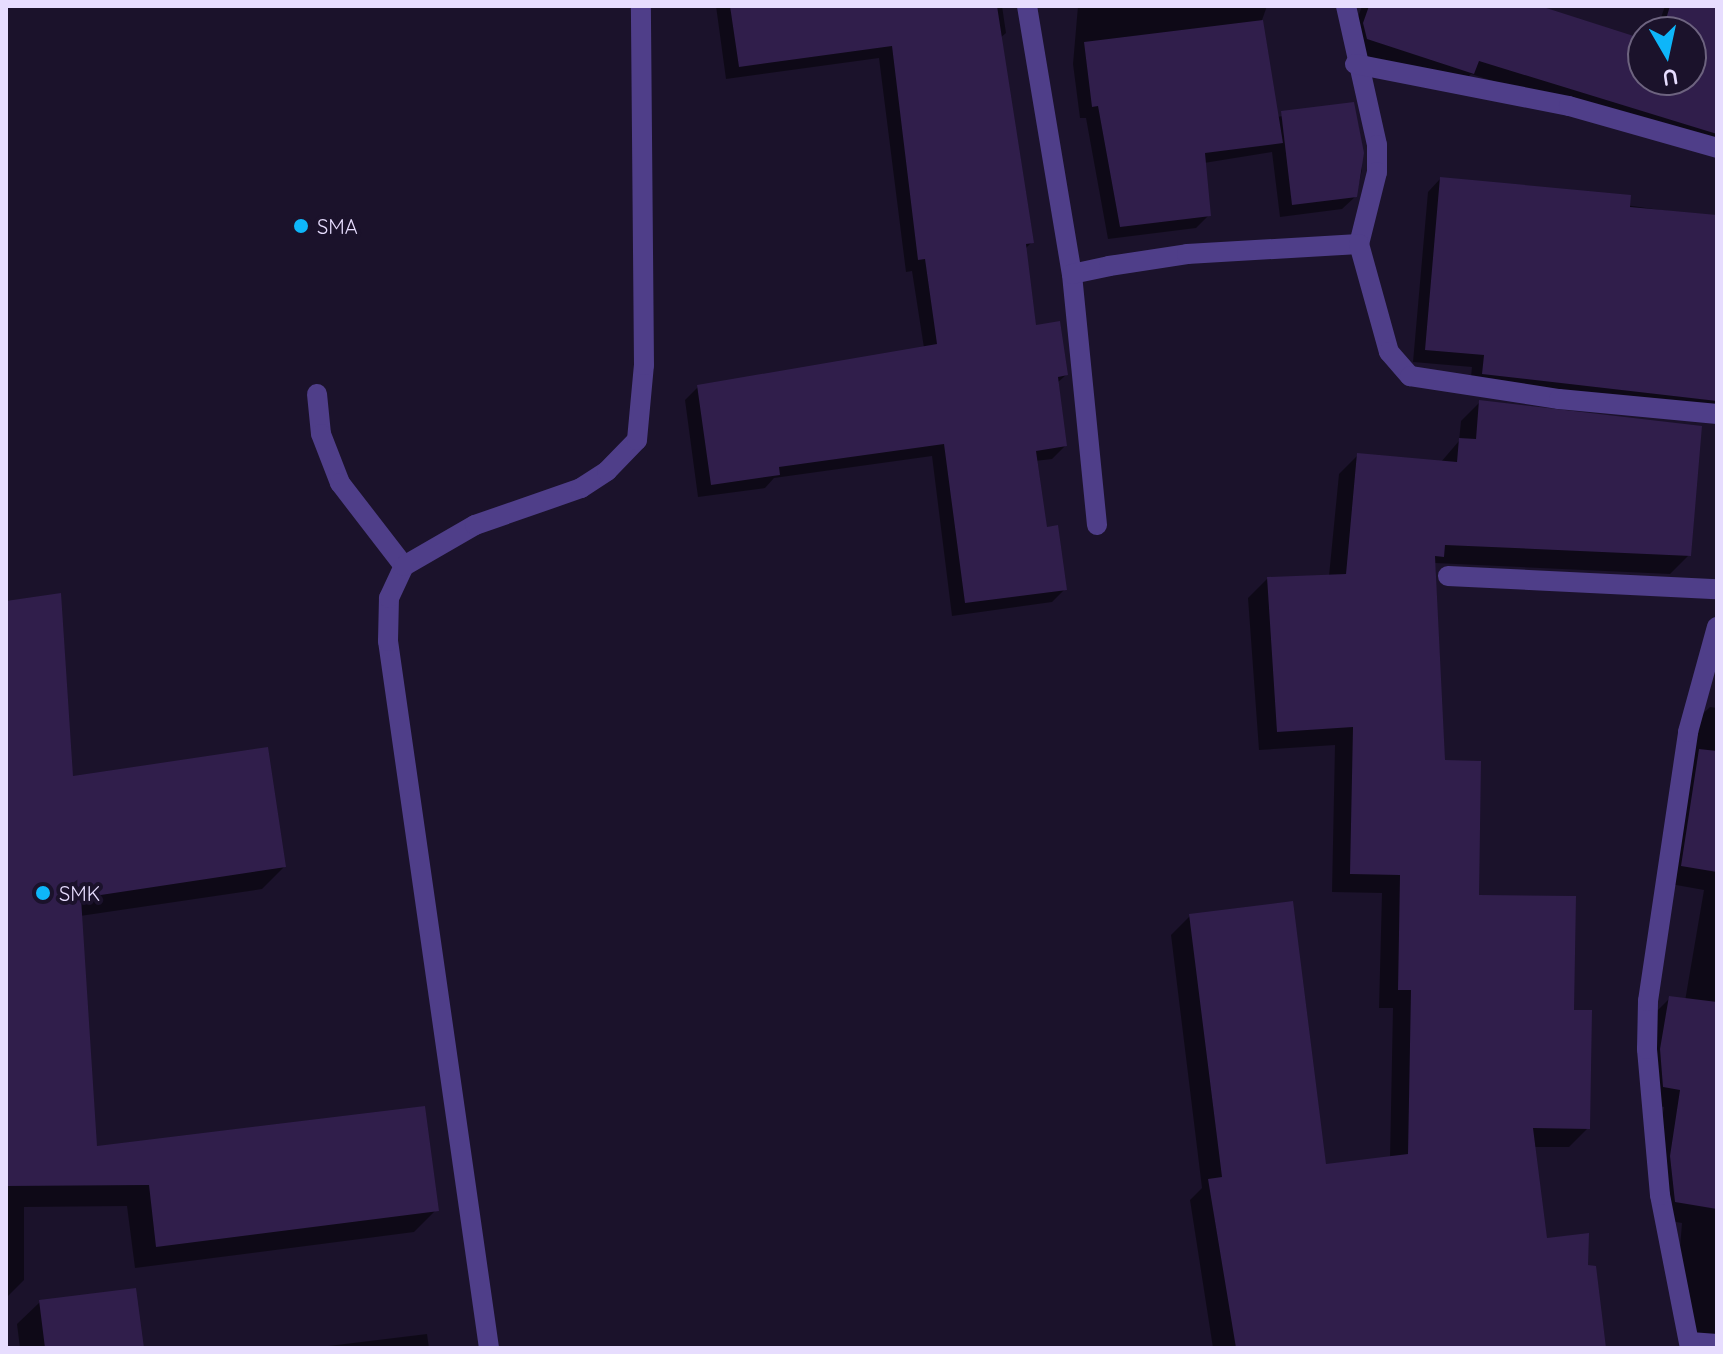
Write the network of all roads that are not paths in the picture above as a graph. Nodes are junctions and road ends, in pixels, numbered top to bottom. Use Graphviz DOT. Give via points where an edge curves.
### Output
graph roads {
  1 [pos="641,6"];
  2 [pos="1027,6"];
  3 [pos="1346,6"];
  4 [pos="1355,64"];
  5 [pos="1717,148"];
  6 [pos="1359,244"];
  7 [pos="1072,274"];
  8 [pos="317,394"];
  9 [pos="1717,414"];
  10 [pos="1097,525"];
  11 [pos="404,566"];
  12 [pos="1448,576"];
  13 [pos="1717,589"];
  14 [pos="1717,627"];
  15 [pos="1717,1344"];
  16 [pos="1690,1345"];
  17 [pos="489,1348"];
  1 -- 11 [label="street" via="644,365 637,440 607,471 581,488 475,525"];
  2 -- 7 [label="street"];
  3 -- 4 [label="street"];
  4 -- 5 [label="street" via="1569,106"];
  4 -- 6 [label="street" via="1369,109 1377,172"];
  6 -- 7 [label="street" via="1187,254"];
  6 -- 9 [label="street" via="1389,352 1410,376 1559,399"];
  7 -- 10 [label="street"];
  8 -- 11 [label="street" via="321,434 340,483"];
  11 -- 17 [label="street" via="389,598 388,641"];
  12 -- 13 [label="street"];
  14 -- 16 [label="street" via="1688,732 1648,1001 1660,1195"];
  15 -- 16 [label="street"];
}
